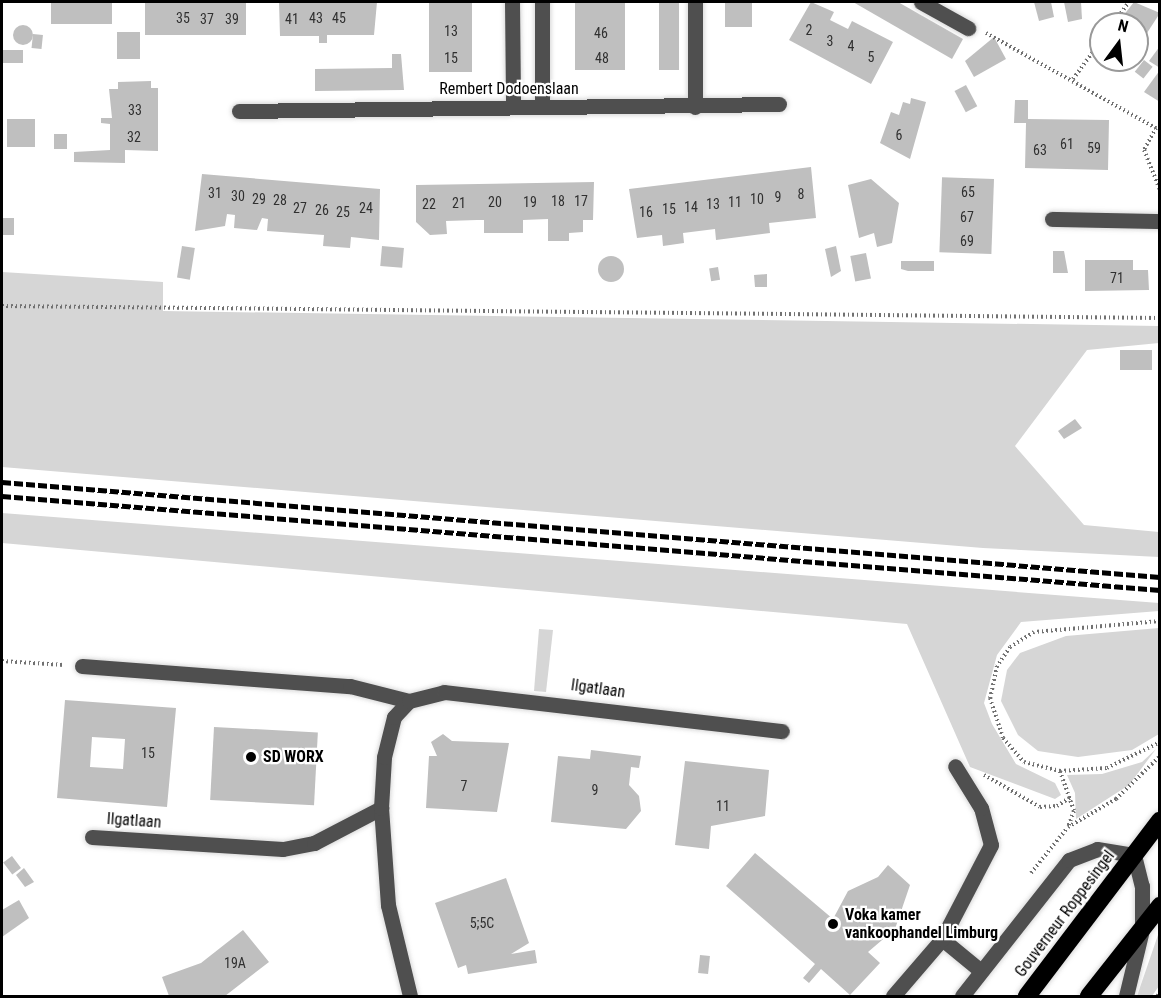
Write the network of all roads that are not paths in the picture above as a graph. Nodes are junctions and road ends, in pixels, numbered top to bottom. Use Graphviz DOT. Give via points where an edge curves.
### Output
graph roads {
  1 [pos="512,2"];
  2 [pos="542,2"];
  3 [pos="695,2"];
  4 [pos="921,2"];
  5 [pos="968,28"];
  6 [pos="779,104"];
  7 [pos="513,106"];
  8 [pos="542,107"];
  9 [pos="695,107"];
  10 [pos="239,111"];
  11 [pos="1052,219"];
  12 [pos="1160,221"];
  13 [pos="82,666"];
  14 [pos="409,700"];
  15 [pos="782,731"];
  16 [pos="955,766"];
  17 [pos="381,808"];
  18 [pos="1160,821"];
  19 [pos="92,837"];
  20 [pos="1134,855"];
  21 [pos="1160,906"];
  22 [pos="1142,930"];
  23 [pos="942,939"];
  24 [pos="981,971"];
  25 [pos="410,996"];
  26 [pos="893,996"];
  27 [pos="962,996"];
  28 [pos="1026,996"];
  29 [pos="1089,996"];
  30 [pos="1125,996"];
  1 -- 7 [label="street"];
  2 -- 8 [label="street"];
  3 -- 9 [label="street"];
  4 -- 5 [label="street"];
  6 -- 9 [label="street, Rembert Dodoenslaan"];
  7 -- 8 [label="street, Rembert Dodoenslaan"];
  7 -- 10 [label="street, Rembert Dodoenslaan"];
  8 -- 9 [label="street, Rembert Dodoenslaan"];
  11 -- 12 [label="street"];
  13 -- 14 [label="street, Ilgatlaan" via="350,686"];
  14 -- 15 [label="street, Ilgatlaan" via="444,692"];
  14 -- 17 [label="street" via="393,717 384,757"];
  16 -- 23 [label="street" via="981,808 991,845"];
  17 -- 19 [label="street, Ilgatlaan" via="322,840 283,849"];
  17 -- 25 [label="street" via="388,905"];
  18 -- 20 [label="highway, Gouverneur Roppesingel"];
  20 -- 22 [label="street, Gouverneur Roppesingel" via="1142,886"];
  20 -- 24 [label="street, Gouverneur Roppesingel" via="1097,849 1069,860"];
  20 -- 28 [label="highway, Gouverneur Roppesingel"];
  21 -- 22 [label="highway"];
  22 -- 29 [label="highway"];
  22 -- 30 [label="street, Gouverneur Roppesingel"];
  23 -- 24 [label="street"];
  23 -- 26 [label="street"];
  24 -- 27 [label="street, Gouverneur Roppesingel"];
}
